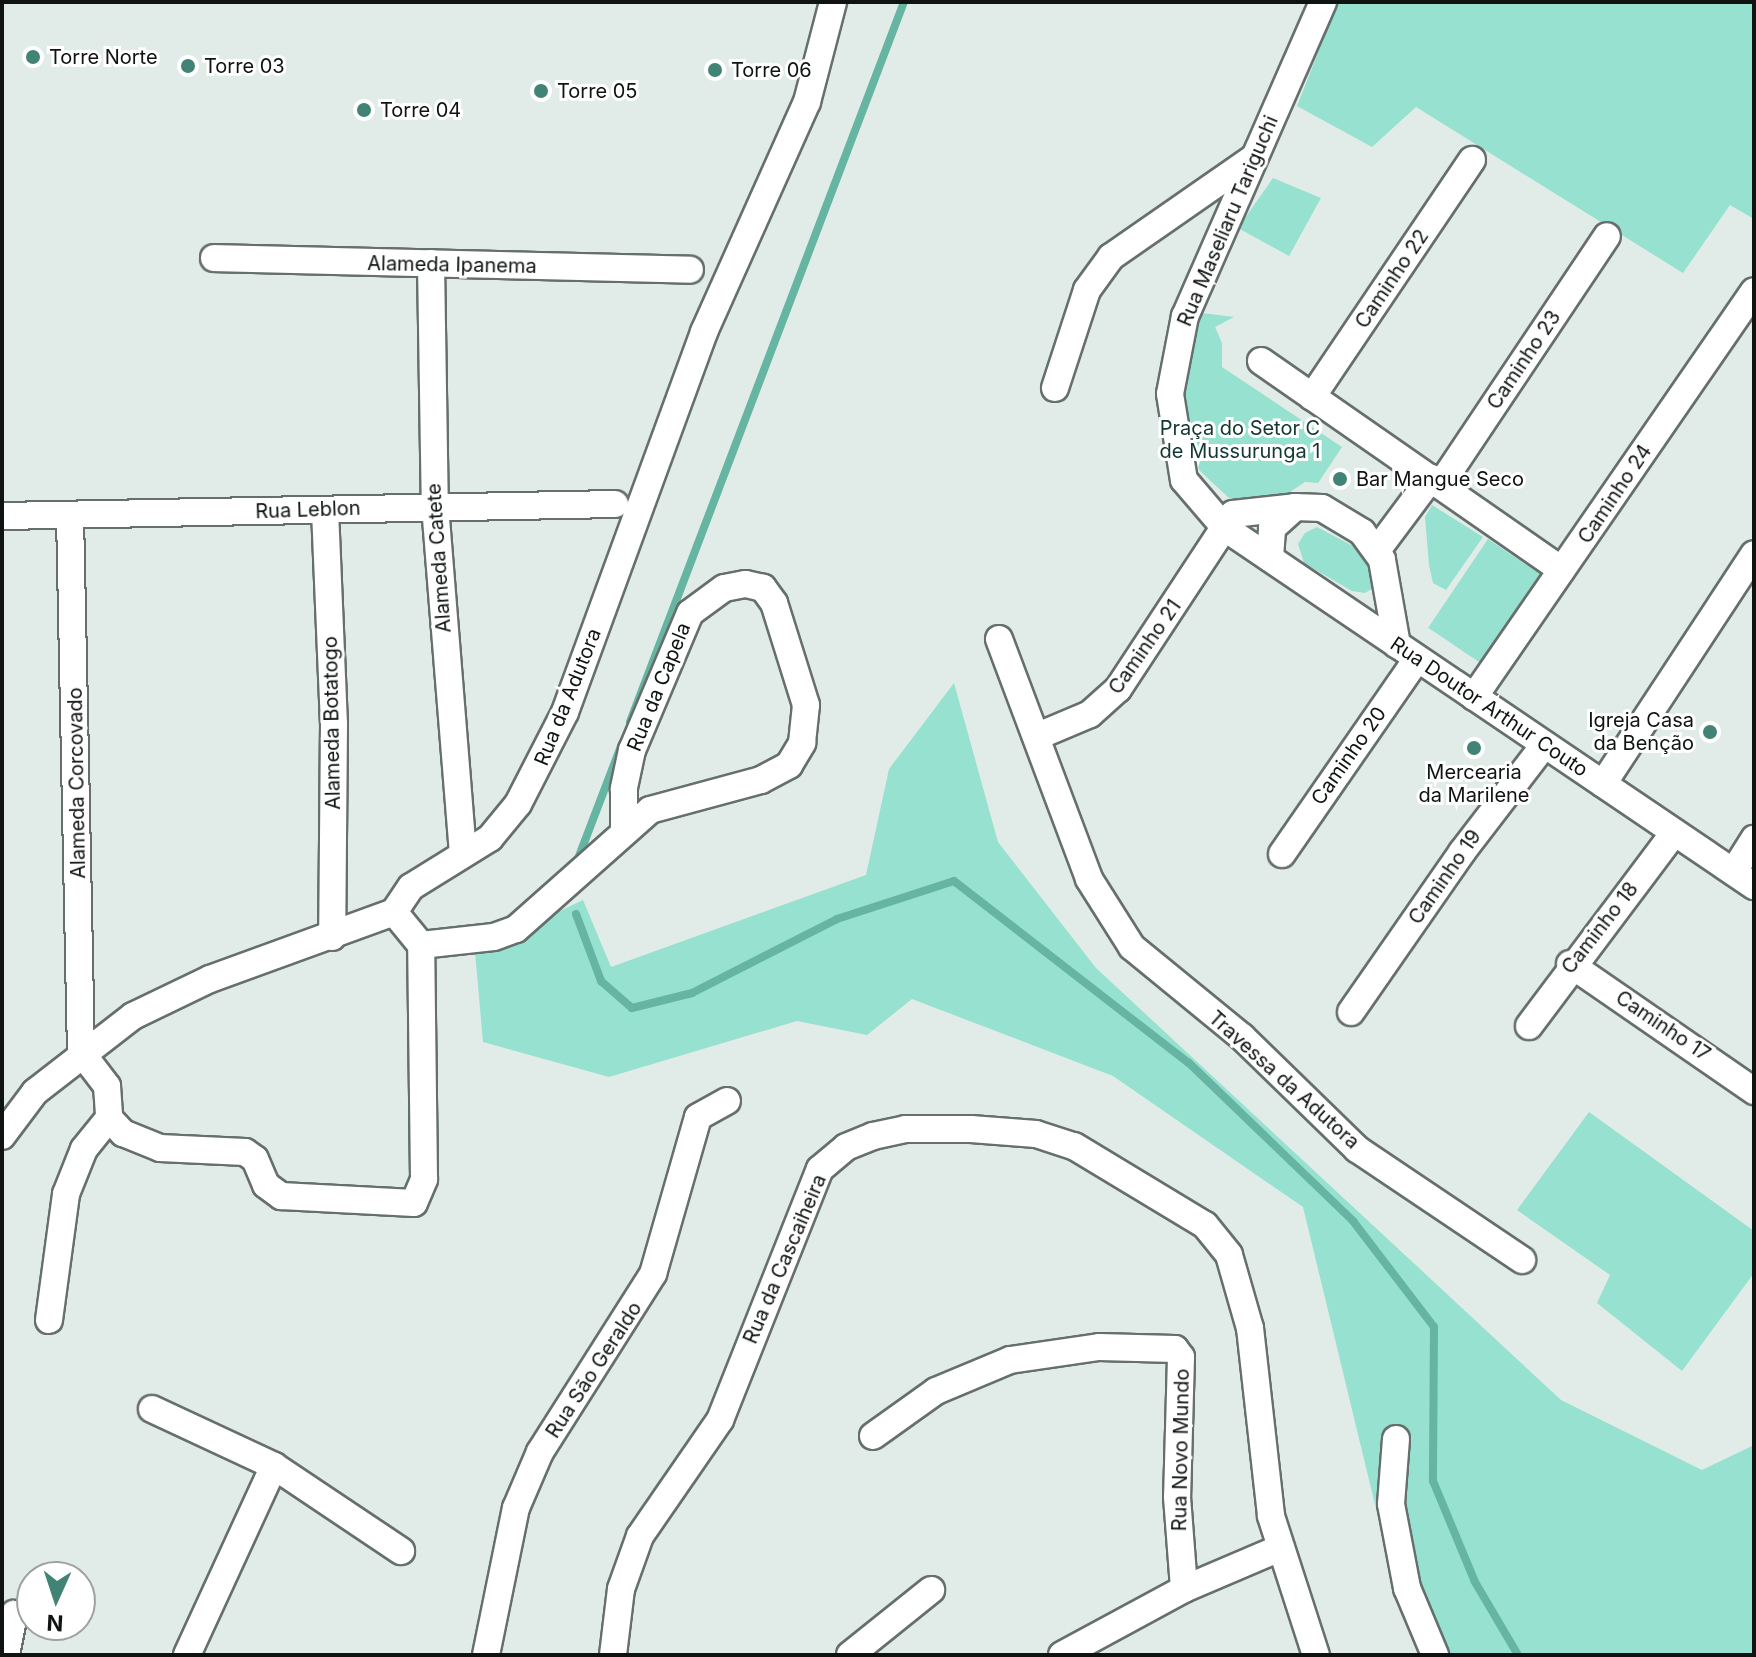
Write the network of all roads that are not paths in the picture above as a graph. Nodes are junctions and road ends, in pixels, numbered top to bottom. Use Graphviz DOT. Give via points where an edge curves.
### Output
graph roads {
  1 [pos="833,2"];
  2 [pos="1323,2"];
  3 [pos="1252,159"];
  4 [pos="1472,160"];
  5 [pos="1607,236"];
  6 [pos="214,258"];
  7 [pos="431,263"];
  8 [pos="690,270"];
  9 [pos="1754,291"];
  10 [pos="1261,361"];
  11 [pos="1055,388"];
  12 [pos="1312,397"];
  13 [pos="1436,481"];
  14 [pos="615,504"];
  15 [pos="435,506"];
  16 [pos="1295,507"];
  17 [pos="325,510"];
  18 [pos="70,515"];
  19 [pos="2,516"];
  20 [pos="1225,528"];
  21 [pos="1378,549"];
  22 [pos="1754,554"];
  23 [pos="1270,558"];
  24 [pos="1562,570"];
  25 [pos="999,639"];
  26 [pos="1407,652"];
  27 [pos="1474,697"];
  28 [pos="1038,736"];
  29 [pos="1544,745"];
  30 [pos="1603,784"];
  31 [pos="624,832"];
  32 [pos="1674,833"];
  33 [pos="1754,839"];
  34 [pos="463,852"];
  35 [pos="1282,854"];
  36 [pos="1744,879"];
  37 [pos="394,912"];
  38 [pos="332,937"];
  39 [pos="421,945"];
  40 [pos="1570,964"];
  41 [pos="1351,1012"];
  42 [pos="1529,1026"];
  43 [pos="81,1052"];
  44 [pos="1754,1091"];
  45 [pos="727,1101"];
  46 [pos="109,1118"];
  47 [pos="2,1136"];
  48 [pos="1522,1260"];
  49 [pos="49,1320"];
  50 [pos="152,1409"];
  51 [pos="873,1436"];
  52 [pos="1396,1439"];
  53 [pos="274,1466"];
  54 [pos="1278,1549"];
  55 [pos="401,1551"];
  56 [pos="1184,1589"];
  57 [pos="931,1590"];
  58 [pos="14,1614"];
  59 [pos="14,1653"];
  60 [pos="187,1655"];
  61 [pos="486,1655"];
  62 [pos="613,1655"];
  63 [pos="850,1655"];
  64 [pos="1062,1655"];
  65 [pos="1316,1655"];
  66 [pos="1435,1655"];
  1 -- 34 [label="street, Rua da Adutora" via="807,102 704,332 565,712 518,804 490,838"];
  2 -- 3 [label="street, Rua Maseliaru Tariguchi"];
  3 -- 11 [label="street" via="1111,257 1087,290"];
  3 -- 20 [label="street, Rua Maseliaru Tariguchi" via="1185,316 1170,394 1184,480"];
  4 -- 12 [label="street, Caminho 22"];
  5 -- 13 [label="street, Caminho 23"];
  6 -- 7 [label="street, Alameda Ipanema"];
  7 -- 8 [label="street, Alameda Ipanema"];
  7 -- 15 [label="street, Alameda Catete"];
  9 -- 24 [label="street, Caminho 24"];
  10 -- 12 [label="street"];
  12 -- 13 [label="street"];
  13 -- 21 [label="street, Caminho 23"];
  13 -- 24 [label="street"];
  14 -- 15 [label="street, Rua Leblon"];
  15 -- 17 [label="street, Rua Leblon"];
  15 -- 34 [label="street, Alameda Catete"];
  16 -- 20 [label="street" via="1233,514"];
  16 -- 21 [label="street" via="1322,508 1362,532"];
  16 -- 23 [label="street" via="1272,528"];
  17 -- 18 [label="street, Rua Leblon"];
  17 -- 38 [label="street, Alameda Botatogo" via="334,724"];
  18 -- 19 [label="street, Rua Leblon"];
  18 -- 43 [label="street, Alameda Corcovado"];
  20 -- 23 [label="street, Rua Doutor Arthur Couto"];
  20 -- 28 [label="street, Caminho 21" via="1118,689 1090,714"];
  21 -- 26 [label="street"];
  22 -- 30 [label="street"];
  23 -- 26 [label="street, Rua Doutor Arthur Couto"];
  24 -- 27 [label="street, Caminho 24"];
  25 -- 28 [label="street, Travessa da Adutora"];
  26 -- 27 [label="street, Rua Doutor Arthur Couto"];
  26 -- 35 [label="street, Caminho 20"];
  27 -- 29 [label="street, Rua Doutor Arthur Couto"];
  28 -- 48 [label="street, Travessa da Adutora" via="1089,879 1132,947 1242,1037 1357,1149"];
  29 -- 30 [label="street, Rua Doutor Arthur Couto"];
  29 -- 41 [label="street, Caminho 19"];
  30 -- 32 [label="street, Rua Doutor Arthur Couto"];
  31 -- 31 [label="street, Rua da Capela" via="650,810 761,780 795,759 807,726 806,705 774,603 763,588 724,588 690,613 632,750 624,789"];
  31 -- 39 [label="street, Rua da Capela" via="516,929 494,937"];
  32 -- 36 [label="street, Rua Doutor Arthur Couto"];
  32 -- 40 [label="street, Caminho 18"];
  33 -- 36 [label="street"];
  34 -- 37 [label="street, Rua da Adutora" via="411,887"];
  37 -- 38 [label="street, Rua da Adutora"];
  37 -- 39 [label="street"];
  38 -- 43 [label="street, Rua da Adutora" via="210,979 133,1016"];
  39 -- 46 [label="street" via="424,1179 414,1203 281,1196 266,1185 255,1159 245,1152 160,1148 123,1133"];
  40 -- 42 [label="street, Caminho 18"];
  40 -- 44 [label="street, Caminho 17"];
  43 -- 46 [label="street" via="107,1086"];
  43 -- 47 [label="street, Rua da Adutora" via="35,1092"];
  45 -- 61 [label="street, Rua São Geraldo" via="698,1117 653,1274 540,1452 522,1494"];
  46 -- 49 [label="street" via="84,1149 66,1194"];
  50 -- 53 [label="street"];
  51 -- 56 [label="street, Rua Novo Mundo" via="936,1391 1010,1360 1099,1347 1175,1349 1181,1357 1177,1497"];
  52 -- 66 [label="street" via="1391,1504 1407,1588"];
  53 -- 55 [label="street"];
  53 -- 60 [label="street"];
  54 -- 56 [label="street"];
  54 -- 62 [label="street, Rua da Cascaiheira" via="1242,1289 1229,1255 1205,1225 1074,1146 1036,1134 905,1129 846,1147 820,1169 720,1420 640,1536 621,1589"];
  54 -- 65 [label="street, Rua da Cascaiheira"];
  56 -- 64 [label="street"];
  57 -- 63 [label="street"];
  58 -- 59 [label="street"];
}
